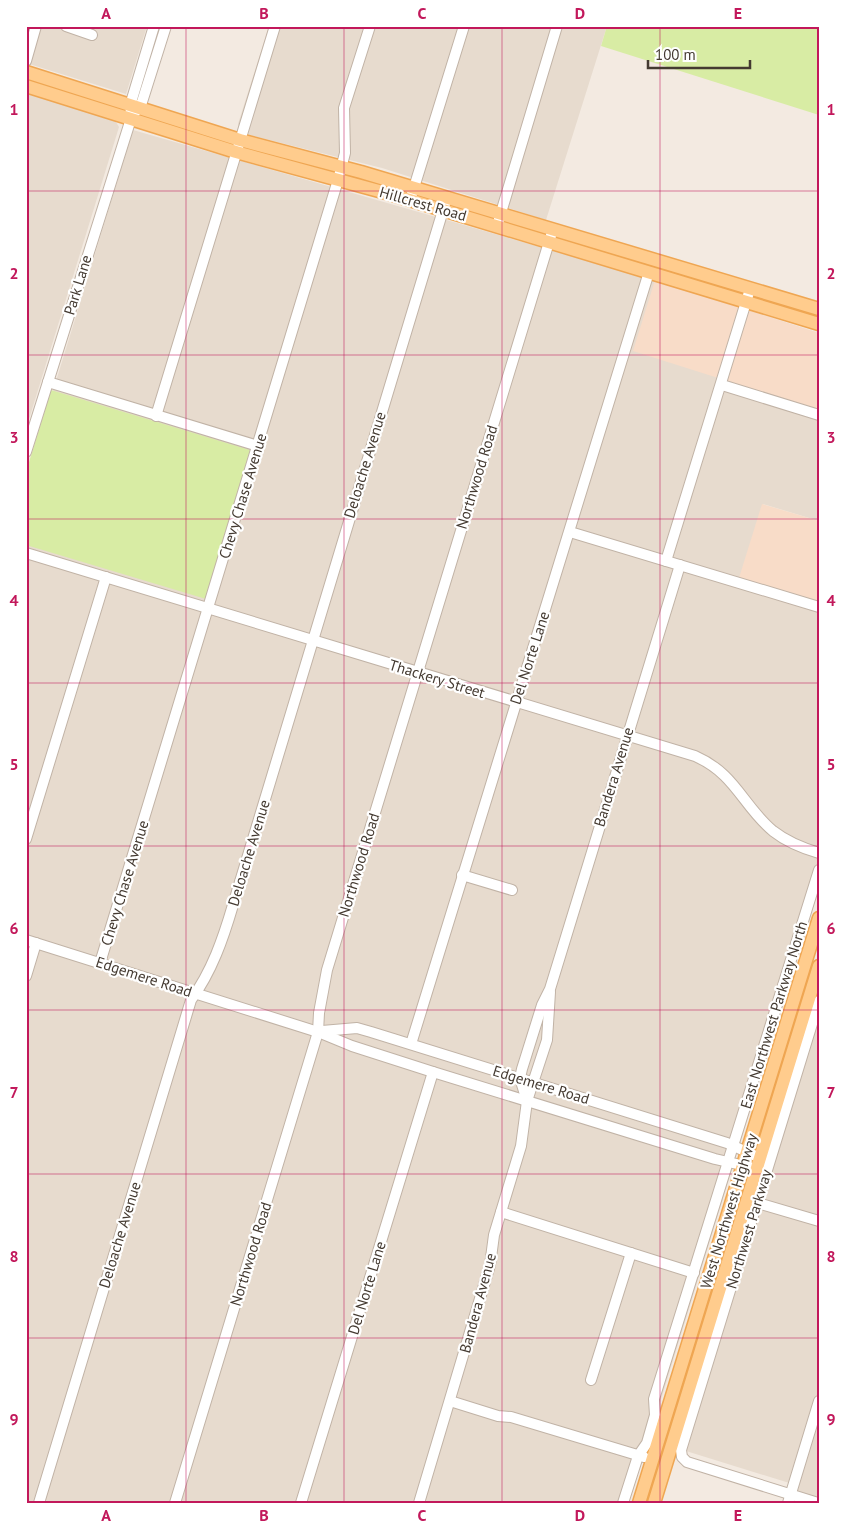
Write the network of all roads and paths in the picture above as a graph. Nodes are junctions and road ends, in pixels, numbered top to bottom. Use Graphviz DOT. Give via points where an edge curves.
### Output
graph roads {
  1 [pos="36,26"];
  2 [pos="66,26"];
  3 [pos="154,26"];
  4 [pos="166,26"];
  5 [pos="275,26"];
  6 [pos="370,26"];
  7 [pos="464,26"];
  8 [pos="558,26"];
  9 [pos="92,35"];
  10 [pos="26,61"];
  11 [pos="26,72"];
  12 [pos="26,86"];
  13 [pos="135,106"];
  14 [pos="131,119"];
  15 [pos="238,146"];
  16 [pos="340,173"];
  17 [pos="412,194"];
  18 [pos="445,204"];
  19 [pos="499,220"];
  20 [pos="551,235"];
  21 [pos="654,267"];
  22 [pos="748,296"];
  23 [pos="817,309"];
  24 [pos="815,323"];
  25 [pos="48,382"];
  26 [pos="722,385"];
  27 [pos="819,415"];
  28 [pos="156,416"];
  29 [pos="258,446"];
  30 [pos="26,452"];
  31 [pos="570,532"];
  32 [pos="26,553"];
  33 [pos="666,561"];
  34 [pos="680,565"];
  35 [pos="106,577"];
  36 [pos="819,607"];
  37 [pos="209,609"];
  38 [pos="312,640"];
  39 [pos="417,673"];
  40 [pos="515,702"];
  41 [pos="626,736"];
  42 [pos="26,839"];
  43 [pos="819,853"];
  44 [pos="819,870"];
  45 [pos="462,875"];
  46 [pos="512,890"];
  47 [pos="819,918"];
  48 [pos="31,941"];
  49 [pos="100,963"];
  50 [pos="819,966"];
  51 [pos="26,976"];
  52 [pos="550,989"];
  53 [pos="196,994"];
  54 [pos="819,1001"];
  55 [pos="357,1028"];
  56 [pos="318,1032"];
  57 [pos="411,1044"];
  58 [pos="352,1046"];
  59 [pos="433,1072"];
  60 [pos="520,1078"];
  61 [pos="534,1083"];
  62 [pos="527,1101"];
  63 [pos="734,1145"];
  64 [pos="747,1152"];
  65 [pos="729,1163"];
  66 [pos="758,1163"];
  67 [pos="743,1166"];
  68 [pos="758,1203"];
  69 [pos="501,1212"];
  70 [pos="819,1221"];
  71 [pos="631,1253"];
  72 [pos="694,1272"];
  73 [pos="591,1380"];
  74 [pos="819,1401"];
  75 [pos="450,1402"];
  76 [pos="638,1456"];
  77 [pos="652,1461"];
  78 [pos="789,1498"];
  79 [pos="39,1503"];
  80 [pos="175,1503"];
  81 [pos="301,1503"];
  82 [pos="419,1503"];
  83 [pos="623,1503"];
  84 [pos="639,1503"];
  85 [pos="645,1503"];
  86 [pos="654,1503"];
  87 [pos="818,1503"];
  1 -- 10 [label="street"];
  2 -- 9 [label="street"];
  3 -- 13 [label="street, Park Lane"];
  4 -- 13 [label="street, Park Lane" via="142,102"];
  5 -- 15 [label="street"];
  6 -- 16 [label="street, Chevy Chase Avenue" via="344,108 345,148"];
  7 -- 17 [label="street"];
  8 -- 19 [label="street"];
  11 -- 13 [label="main road, Hillcrest Road"];
  12 -- 14 [label="main road, Hillcrest Road"];
  13 -- 14 [label="street, Park Lane"];
  13 -- 15 [label="main road, Hillcrest Road"];
  14 -- 15 [label="main road, Hillcrest Road"];
  14 -- 25 [label="street, Park Lane"];
  15 -- 16 [label="main road, Hillcrest Road"];
  15 -- 28 [label="street"];
  16 -- 17 [label="main road, Hillcrest Road"];
  16 -- 29 [label="street, Chevy Chase Avenue"];
  17 -- 18 [label="main road, Hillcrest Road"];
  18 -- 19 [label="main road, Hillcrest Road"];
  18 -- 38 [label="street, Deloache Avenue"];
  19 -- 20 [label="main road, Hillcrest Road"];
  20 -- 21 [label="main road, Hillcrest Road"];
  20 -- 39 [label="street, Northwood Road"];
  21 -- 22 [label="main road, Hillcrest Road"];
  21 -- 31 [label="street, Del Norte Lane"];
  22 -- 23 [label="main road, Hillcrest Road"];
  22 -- 24 [label="main road, Hillcrest Road"];
  22 -- 26 [label="street"];
  23 -- 24 [label="main road"];
  25 -- 28 [label="street"];
  25 -- 30 [label="street, Park Lane"];
  26 -- 27 [label="street"];
  26 -- 33 [label="street"];
  28 -- 29 [label="street"];
  29 -- 37 [label="street, Chevy Chase Avenue"];
  31 -- 33 [label="street"];
  31 -- 40 [label="street, Del Norte Lane"];
  32 -- 35 [label="street, Thackery Street"];
  33 -- 34 [label="street"];
  34 -- 36 [label="street"];
  34 -- 41 [label="street, Bandera Avenue"];
  35 -- 37 [label="street, Thackery Street"];
  35 -- 42 [label="street"];
  37 -- 38 [label="street, Thackery Street"];
  37 -- 49 [label="street, Chevy Chase Avenue"];
  38 -- 39 [label="street, Thackery Street"];
  38 -- 53 [label="street, Deloache Avenue" via="219,949"];
  39 -- 40 [label="street, Thackery Street"];
  39 -- 56 [label="street, Northwood Road" via="327,970"];
  40 -- 41 [label="street, Thackery Street"];
  40 -- 45 [label="street, Del Norte Lane"];
  41 -- 43 [label="street, Thackery Street" via="706,761 731,780 772,830 795,845"];
  41 -- 52 [label="street, Bandera Avenue"];
  44 -- 63 [label="street, East Northwest Parkway North"];
  45 -- 46 [label="street"];
  45 -- 57 [label="street, Del Norte Lane"];
  47 -- 64 [label="main road, West Northwest Highway"];
  48 -- 49 [label="street, Edgemere Road"];
  48 -- 51 [label="street"];
  49 -- 53 [label="street, Edgemere Road"];
  50 -- 66 [label="main road, West Northwest Highway"];
  52 -- 60 [label="street, Bandera Avenue"];
  52 -- 61 [label="street, Bandera Avenue" via="547,1040"];
  53 -- 56 [label="street, Edgemere Road"];
  53 -- 79 [label="street, Deloache Avenue" via="191,1000"];
  54 -- 68 [label="street, Northwest Parkway"];
  55 -- 56 [label="street, Edgemere Road"];
  55 -- 57 [label="street, Edgemere Road"];
  55 -- 58 [label="street"];
  56 -- 58 [label="street, Edgemere Road"];
  56 -- 80 [label="street, Northwood Road"];
  57 -- 60 [label="street, Edgemere Road"];
  58 -- 59 [label="street, Edgemere Road"];
  59 -- 62 [label="street, Edgemere Road"];
  59 -- 81 [label="street, Del Norte Lane"];
  60 -- 61 [label="street, Edgemere Road"];
  60 -- 62 [label="street, Bandera Avenue"];
  61 -- 62 [label="street, Bandera Avenue"];
  61 -- 63 [label="street, Edgemere Road"];
  62 -- 65 [label="street, Edgemere Road"];
  62 -- 69 [label="street, Bandera Avenue" via="521,1146"];
  63 -- 64 [label="street, Edgemere Road"];
  63 -- 65 [label="street, East Northwest Parkway North"];
  64 -- 66 [label="street, Edgemere Road"];
  64 -- 67 [label="main road, West Northwest Highway"];
  65 -- 67 [label="street, Edgemere Road"];
  65 -- 72 [label="street, East Northwest Parkway North"];
  66 -- 67 [label="street, Edgemere Road"];
  66 -- 86 [label="main road, West Northwest Highway"];
  67 -- 77 [label="main road, West Northwest Highway"];
  68 -- 70 [label="street"];
  68 -- 78 [label="street, Northwest Parkway" via="681,1450 687,1462"];
  69 -- 71 [label="street"];
  69 -- 75 [label="street, Bandera Avenue" via="490,1265"];
  71 -- 72 [label="street"];
  71 -- 73 [label="street"];
  72 -- 76 [label="street, East Northwest Parkway North" via="654,1399 655,1415 647,1443"];
  74 -- 78 [label="street"];
  75 -- 76 [label="street"];
  75 -- 82 [label="street, Bandera Avenue"];
  76 -- 77 [label="street"];
  76 -- 83 [label="street, East Northwest Parkway North"];
  77 -- 84 [label="main road, West Northwest Highway"];
  77 -- 85 [label="main road"];
  78 -- 87 [label="street"];
}
